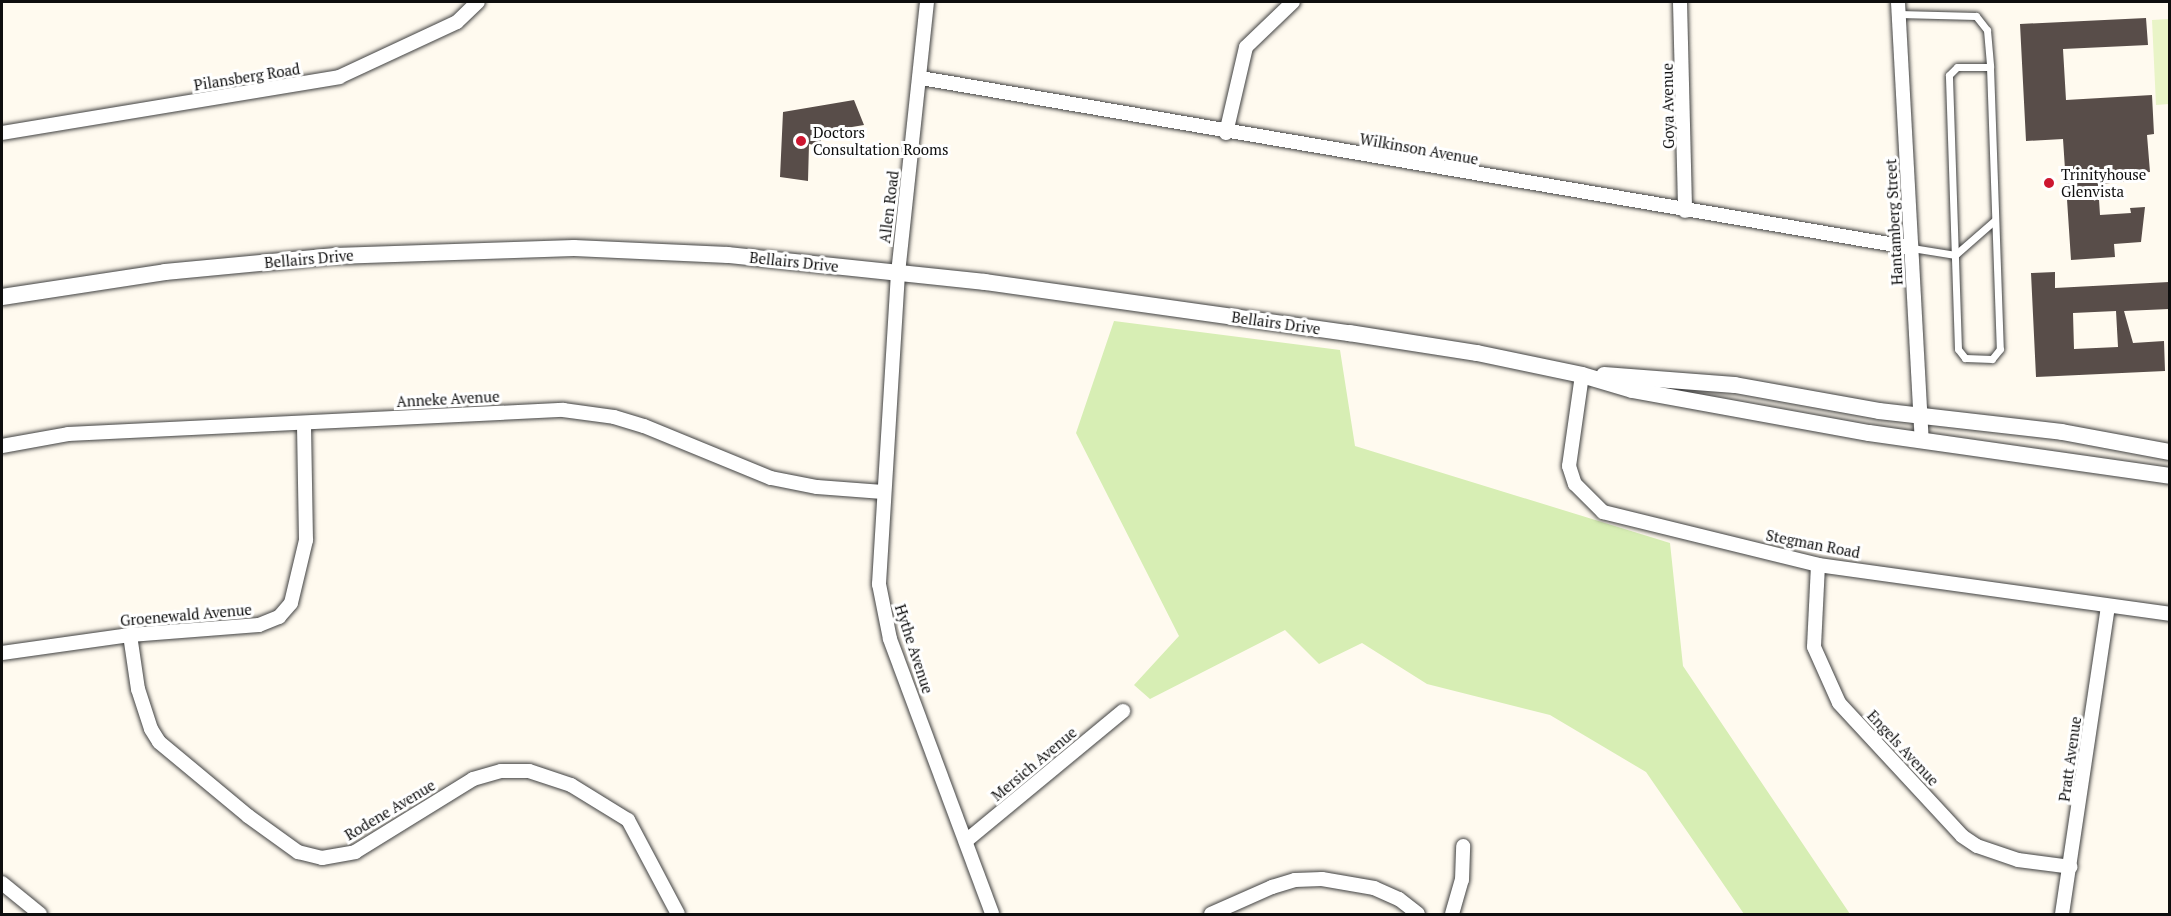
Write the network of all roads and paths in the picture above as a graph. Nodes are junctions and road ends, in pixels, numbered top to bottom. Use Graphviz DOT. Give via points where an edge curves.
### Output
graph roads {
  1 [pos="478,2"];
  2 [pos="927,2"];
  3 [pos="1293,2"];
  4 [pos="1680,2"];
  5 [pos="1898,8"];
  6 [pos="1990,67"];
  7 [pos="921,78"];
  8 [pos="2,133"];
  9 [pos="1226,133"];
  10 [pos="1685,211"];
  11 [pos="1995,220"];
  12 [pos="1912,248"];
  13 [pos="1955,255"];
  14 [pos="898,273"];
  15 [pos="2,297"];
  16 [pos="1582,375"];
  17 [pos="1922,416"];
  18 [pos="304,423"];
  19 [pos="1922,440"];
  20 [pos="2,446"];
  21 [pos="2169,452"];
  22 [pos="2169,476"];
  23 [pos="883,492"];
  24 [pos="1818,565"];
  25 [pos="2108,608"];
  26 [pos="2169,614"];
  27 [pos="130,635"];
  28 [pos="2,654"];
  29 [pos="1123,711"];
  30 [pos="966,841"];
  31 [pos="1463,846"];
  32 [pos="2071,867"];
  33 [pos="2,883"];
  34 [pos="40,915"];
  35 [pos="678,915"];
  36 [pos="992,915"];
  37 [pos="1211,915"];
  38 [pos="1418,915"];
  39 [pos="1452,915"];
  40 [pos="2062,915"];
  1 -- 8 [label="street, Pilansberg Road" via="457,22 339,76"];
  2 -- 7 [label="street, Allen Road"];
  3 -- 9 [label="street" via="1246,47"];
  4 -- 10 [label="street, Goya Avenue"];
  5 -- 6 [label="lane" via="1976,16 1987,30"];
  5 -- 12 [label="street, Hantamberg Street"];
  6 -- 11 [label="lane"];
  6 -- 13 [label="lane" via="1957,67 1948,75"];
  7 -- 9 [label="street, Wilkinson Avenue"];
  7 -- 14 [label="street, Allen Road"];
  9 -- 10 [label="street, Wilkinson Avenue"];
  10 -- 12 [label="street, Wilkinson Avenue"];
  11 -- 13 [label="lane"];
  11 -- 13 [label="lane" via="2000,349 1992,359 1965,358 1958,349"];
  12 -- 13 [label="lane"];
  12 -- 17 [label="street, Hantamberg Street"];
  14 -- 15 [label="street, Bellairs Drive" via="728,255 574,248 475,249 202,268"];
  14 -- 16 [label="street, Bellairs Drive" via="1349,333"];
  14 -- 23 [label="street, Hythe Avenue"];
  16 -- 17 [label="street" via="1735,385"];
  16 -- 19 [label="street" via="1632,390"];
  16 -- 24 [label="street, Stegman Road" via="1569,466 1575,484 1593,506 1617,517"];
  17 -- 19 [label="street, Hantamberg Street"];
  17 -- 21 [label="street" via="2062,432"];
  18 -- 20 [label="street, Anneke Avenue" via="68,434"];
  18 -- 23 [label="street, Anneke Avenue" via="582,411 644,426 771,478 816,487"];
  18 -- 27 [label="street, Groenewald Avenue" via="306,540 298,584 288,609 275,620 260,625"];
  19 -- 22 [label="street"];
  23 -- 30 [label="street, Hythe Avenue" via="879,584 886,626"];
  24 -- 25 [label="street, Stegman Road"];
  24 -- 32 [label="street, Engels Avenue" via="1814,647 1839,703 1977,846 2018,860"];
  25 -- 26 [label="street, Stegman Road"];
  25 -- 32 [label="street, Pratt Avenue"];
  27 -- 28 [label="street, Groenewald Avenue"];
  27 -- 35 [label="street, Rodene Avenue" via="138,689 159,742 298,852 322,858 355,852 472,778 501,771 529,771 580,790 628,820"];
  29 -- 30 [label="street, Mersich Avenue"];
  30 -- 36 [label="street, Hythe Avenue"];
  31 -- 39 [label="street" via="1462,880"];
  32 -- 40 [label="street, Pratt Avenue"];
  33 -- 34 [label="street"];
  37 -- 38 [label="street" via="1272,887 1295,880 1322,879 1374,888 1399,899"];
}
